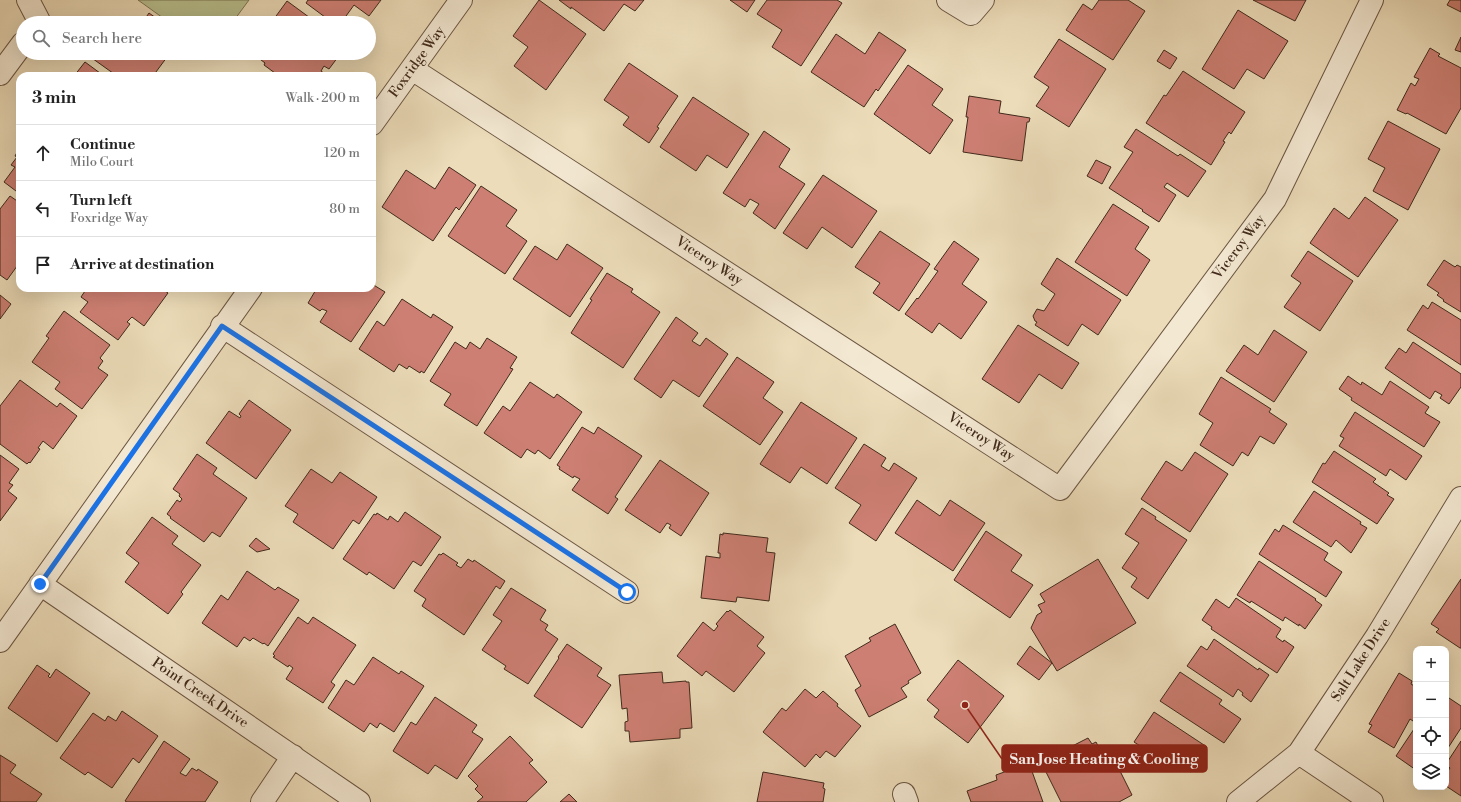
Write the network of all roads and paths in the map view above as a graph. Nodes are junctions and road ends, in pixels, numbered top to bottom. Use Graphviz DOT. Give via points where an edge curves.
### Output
graph roads {
  1 [pos="28,0"];
  2 [pos="461,0"];
  3 [pos="948,0"];
  4 [pos="983,0"];
  5 [pos="1372,0"];
  6 [pos="36,16"];
  7 [pos="16,52"];
  8 [pos="412,69"];
  9 [pos="0,74"];
  10 [pos="376,118"];
  11 [pos="248,292"];
  12 [pos="222,326"];
  13 [pos="1461,498"];
  14 [pos="40,584"];
  15 [pos="627,592"];
  16 [pos="0,641"];
  17 [pos="1299,753"];
  18 [pos="293,756"];
  19 [pos="262,802"];
  20 [pos="359,802"];
  21 [pos="1238,802"];
  22 [pos="1372,802"];
  1 -- 6 [label="street"];
  2 -- 8 [label="street, Foxridge Way"];
  3 -- 4 [label="street" via="971,14"];
  5 -- 8 [label="street, Viceroy Way" via="1275,199 1060,489"];
  7 -- 9 [label="street"];
  8 -- 10 [label="street, Foxridge Way"];
  11 -- 12 [label="street"];
  12 -- 14 [label="street"];
  12 -- 15 [label="street"];
  13 -- 17 [label="street, Salt Lake Drive" via="1377,636"];
  14 -- 16 [label="street"];
  14 -- 18 [label="street, Point Creek Drive"];
  17 -- 21 [label="street, Salt Lake Drive"];
  17 -- 22 [label="street"];
  18 -- 19 [label="street"];
  18 -- 20 [label="street, Point Creek Drive"];
}
